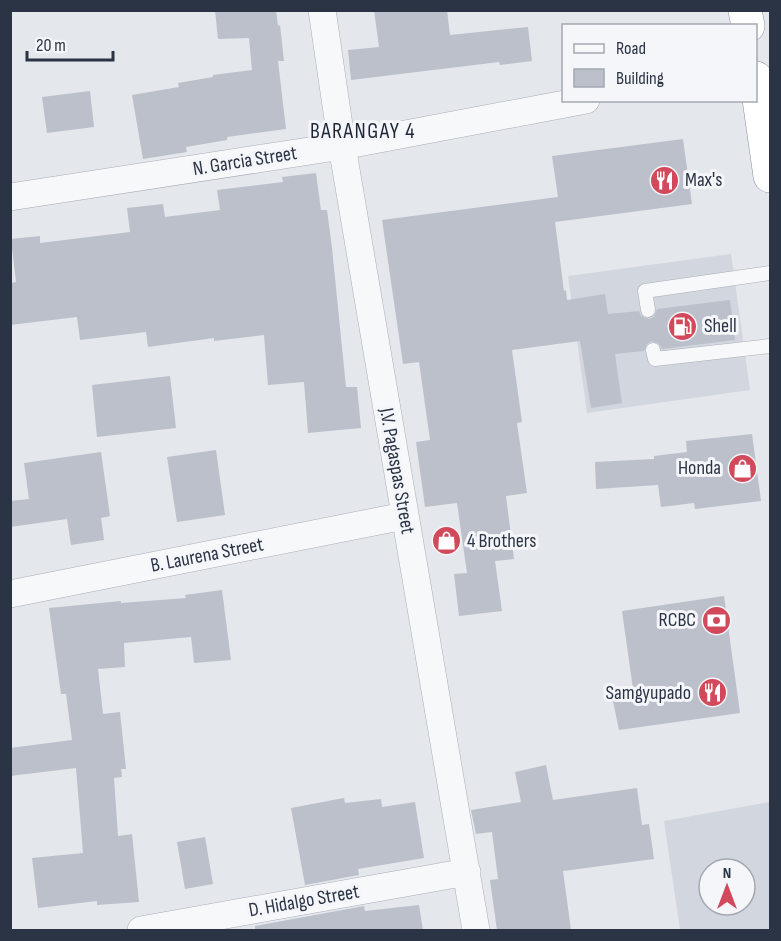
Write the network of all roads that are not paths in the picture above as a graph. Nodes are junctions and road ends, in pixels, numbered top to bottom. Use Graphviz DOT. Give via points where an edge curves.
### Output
graph roads {
  1 [pos="322,10"];
  2 [pos="757,85"];
  3 [pos="575,102"];
  4 [pos="342,146"];
  5 [pos="771,176"];
  6 [pos="10,197"];
  7 [pos="771,273"];
  8 [pos="648,310"];
  9 [pos="771,346"];
  10 [pos="653,350"];
  11 [pos="404,516"];
  12 [pos="10,594"];
  13 [pos="467,872"];
  14 [pos="141,930"];
  15 [pos="476,930"];
  1 -- 4 [label="street, J.V. Pagaspas Street"];
  2 -- 5 [label="highway"];
  3 -- 4 [label="street, N. Garcia Street"];
  4 -- 6 [label="street, N. Garcia Street"];
  4 -- 11 [label="street, J.V. Pagaspas Street"];
  7 -- 8 [label="lane" via="645,291"];
  9 -- 10 [label="lane" via="655,359"];
  11 -- 12 [label="street, B. Laurena Street"];
  11 -- 13 [label="street, J.V. Pagaspas Street"];
  13 -- 14 [label="street, D. Hidalgo Street"];
  13 -- 15 [label="street, J.V. Pagaspas Street"];
}
